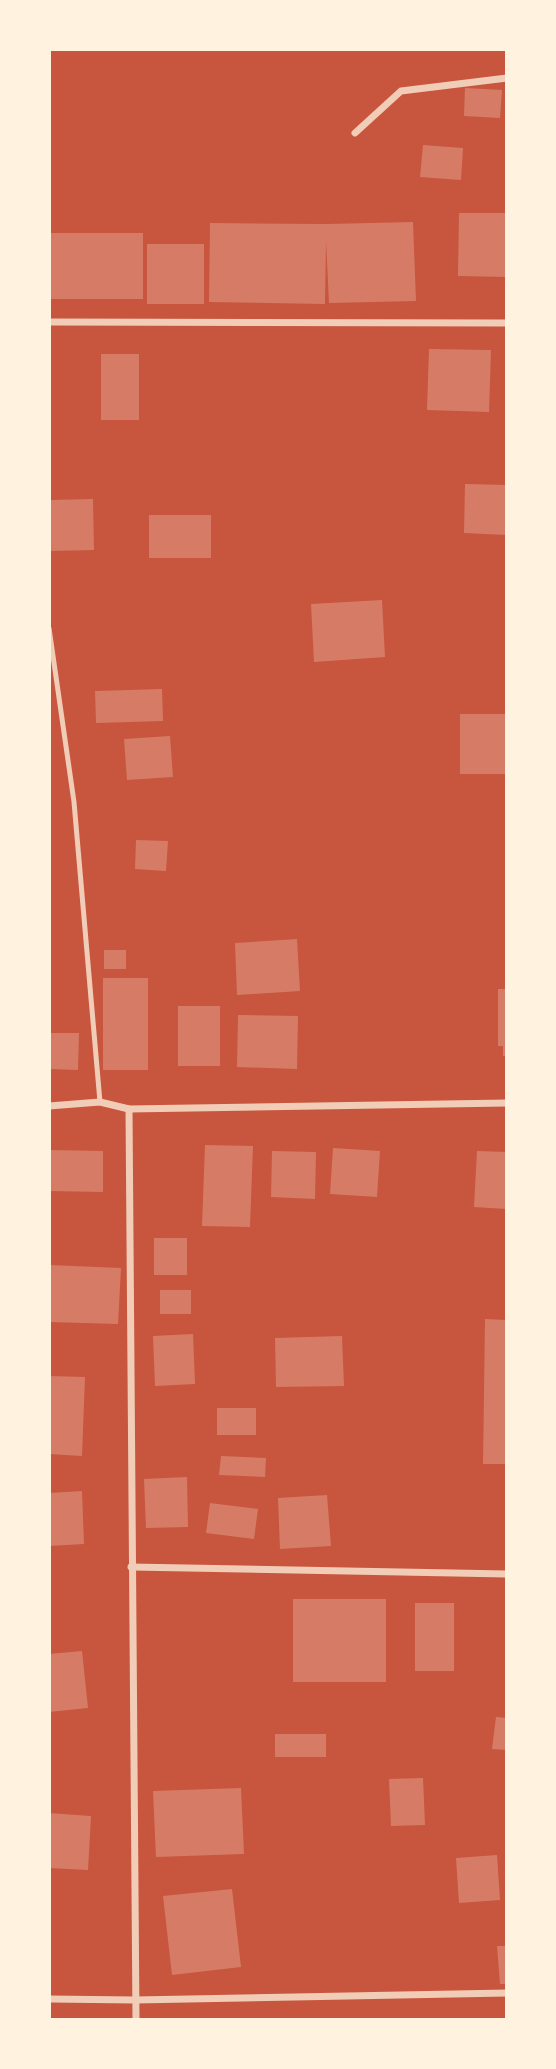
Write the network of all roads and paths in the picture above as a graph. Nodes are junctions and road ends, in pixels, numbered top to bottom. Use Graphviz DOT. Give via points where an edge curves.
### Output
graph roads {
  1 [pos="507,78"];
  2 [pos="355,133"];
  3 [pos="49,322"];
  4 [pos="507,323"];
  5 [pos="49,628"];
  6 [pos="100,1102"];
  7 [pos="507,1102"];
  8 [pos="49,1106"];
  9 [pos="129,1109"];
  10 [pos="131,1567"];
  11 [pos="507,1574"];
  12 [pos="507,1993"];
  13 [pos="49,1999"];
  14 [pos="135,2000"];
  15 [pos="136,2020"];
  1 -- 2 [label="street" via="401,91"];
  3 -- 4 [label="street"];
  5 -- 6 [label="lane" via="74,802"];
  6 -- 8 [label="street"];
  6 -- 9 [label="street"];
  7 -- 9 [label="street"];
  9 -- 10 [label="street"];
  10 -- 11 [label="street"];
  10 -- 14 [label="street"];
  12 -- 14 [label="street"];
  13 -- 14 [label="street"];
  14 -- 15 [label="street"];
}
